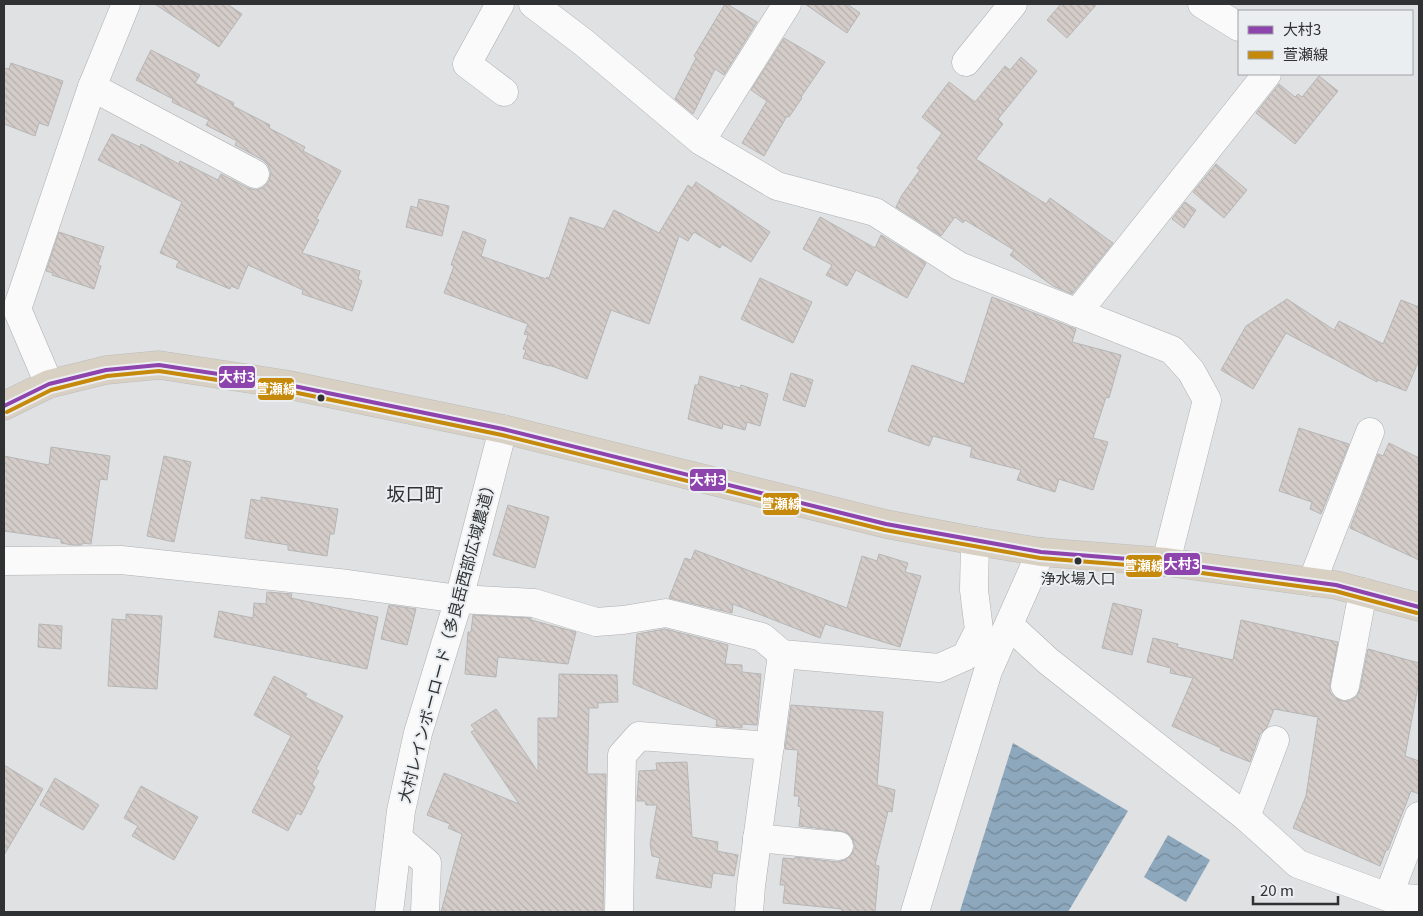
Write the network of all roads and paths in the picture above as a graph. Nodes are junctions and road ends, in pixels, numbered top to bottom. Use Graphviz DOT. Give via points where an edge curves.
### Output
graph roads {
  1 [pos="126,4"];
  2 [pos="500,4"];
  3 [pos="533,4"];
  4 [pos="787,4"];
  5 [pos="1013,4"];
  6 [pos="1202,4"];
  7 [pos="1238,26"];
  8 [pos="966,62"];
  9 [pos="1266,75"];
  10 [pos="92,86"];
  11 [pos="504,92"];
  12 [pos="701,141"];
  13 [pos="255,174"];
  14 [pos="11,306"];
  15 [pos="1077,313"];
  16 [pos="48,384"];
  17 [pos="4,406"];
  18 [pos="503,429"];
  19 [pos="1370,432"];
  20 [pos="975,542"];
  21 [pos="1041,552"];
  22 [pos="4,561"];
  23 [pos="1166,562"];
  24 [pos="1312,582"];
  25 [pos="1363,592"];
  26 [pos="459,599"];
  27 [pos="1419,607"];
  28 [pos="1009,625"];
  29 [pos="782,654"];
  30 [pos="1345,686"];
  31 [pos="1275,740"];
  32 [pos="770,746"];
  33 [pos="1419,816"];
  34 [pos="1246,817"];
  35 [pos="398,838"];
  36 [pos="758,838"];
  37 [pos="839,846"];
  38 [pos="1388,896"];
  39 [pos="1419,899"];
  40 [pos="389,912"];
  41 [pos="426,912"];
  42 [pos="619,912"];
  43 [pos="749,912"];
  44 [pos="915,912"];
  1 -- 10 [label="street"];
  2 -- 11 [label="street" via="467,64"];
  3 -- 12 [label="street"];
  4 -- 12 [label="street"];
  5 -- 8 [label="street"];
  6 -- 7 [label="street"];
  9 -- 15 [label="street"];
  10 -- 13 [label="street"];
  10 -- 14 [label="street"];
  12 -- 15 [label="street" via="777,186 875,212 960,266"];
  14 -- 16 [label="street"];
  15 -- 23 [label="street" via="1172,350 1191,371 1207,400"];
  16 -- 17 [label="highway"];
  16 -- 18 [label="highway" via="106,370 159,365 284,384"];
  18 -- 20 [label="highway" via="886,524"];
  18 -- 26 [label="street, 大村レインボーロード（多良岳西部広域農道）"];
  19 -- 24 [label="street"];
  20 -- 21 [label="highway"];
  20 -- 29 [label="street" via="974,590 979,630 966,656 939,668"];
  21 -- 23 [label="highway"];
  21 -- 28 [label="street"];
  22 -- 26 [label="street" via="122,560"];
  23 -- 24 [label="highway"];
  24 -- 25 [label="highway"];
  25 -- 27 [label="highway"];
  25 -- 30 [label="street"];
  26 -- 29 [label="street" via="534,603 596,622 666,613 762,637"];
  26 -- 35 [label="street, 大村レインボーロード（多良岳西部広域農道）" via="418,733"];
  28 -- 34 [label="street" via="1055,667"];
  28 -- 44 [label="street" via="988,672"];
  29 -- 32 [label="street"];
  31 -- 34 [label="street"];
  32 -- 36 [label="street"];
  32 -- 42 [label="street" via="639,736 622,754"];
  33 -- 38 [label="street"];
  34 -- 38 [label="street" via="1298,864"];
  35 -- 40 [label="street, 大村レインボーロード（多良岳西部広域農道）"];
  35 -- 41 [label="street" via="428,863"];
  36 -- 37 [label="street"];
  36 -- 43 [label="street"];
  38 -- 39 [label="street"];
}
